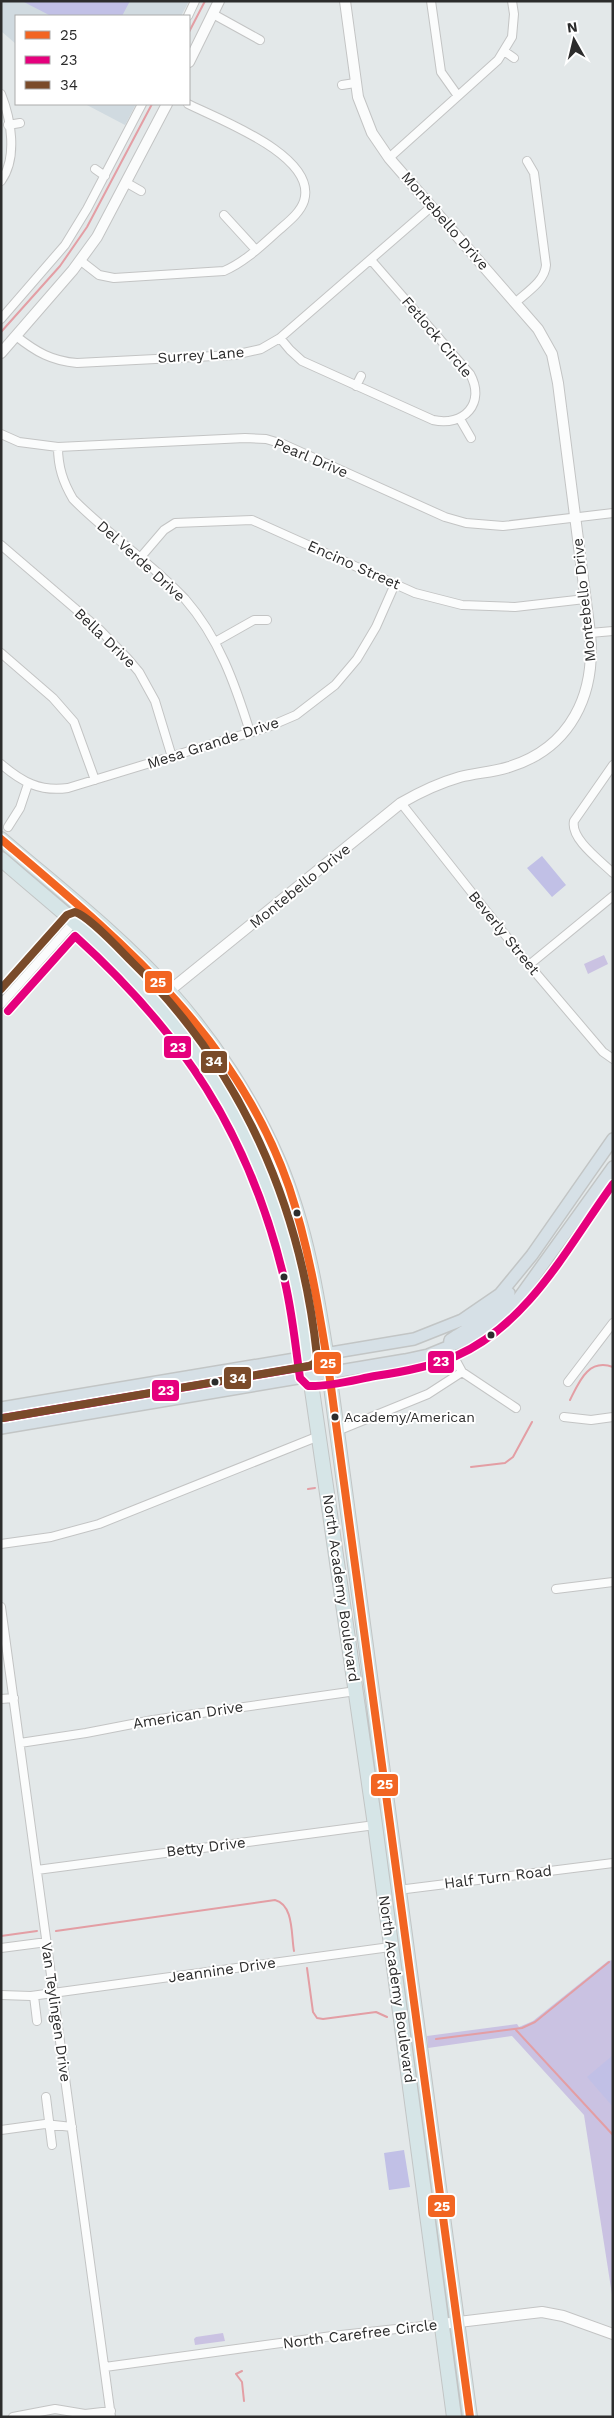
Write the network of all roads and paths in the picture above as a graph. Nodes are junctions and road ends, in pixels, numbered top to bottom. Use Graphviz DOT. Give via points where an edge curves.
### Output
graph roads {
  1 [pos="195,1"];
  2 [pos="219,1"];
  3 [pos="345,1"];
  4 [pos="430,1"];
  5 [pos="512,1"];
  6 [pos="212,14"];
  7 [pos="188,15"];
  8 [pos="260,40"];
  9 [pos="504,51"];
  10 [pos="514,58"];
  11 [pos="190,60"];
  12 [pos="355,83"];
  13 [pos="342,85"];
  14 [pos="1,94"];
  15 [pos="458,96"];
  16 [pos="141,105"];
  17 [pos="166,105"];
  18 [pos="190,105"];
  19 [pos="20,123"];
  20 [pos="8,125"];
  21 [pos="389,158"];
  22 [pos="527,161"];
  23 [pos="95,169"];
  24 [pos="105,176"];
  25 [pos="1,181"];
  26 [pos="127,183"];
  27 [pos="141,191"];
  28 [pos="431,207"];
  29 [pos="224,215"];
  30 [pos="256,250"];
  31 [pos="371,260"];
  32 [pos="81,261"];
  33 [pos="516,302"];
  34 [pos="3,315"];
  35 [pos="16,336"];
  36 [pos="280,338"];
  37 [pos="1,353"];
  38 [pos="361,376"];
  39 [pos="356,386"];
  40 [pos="460,419"];
  41 [pos="1,434"];
  42 [pos="471,438"];
  43 [pos="58,447"];
  44 [pos="613,513"];
  45 [pos="575,518"];
  46 [pos="1,545"];
  47 [pos="140,558"];
  48 [pos="395,584"];
  49 [pos="585,599"];
  50 [pos="268,620"];
  51 [pos="613,631"];
  52 [pos="590,633"];
  53 [pos="215,642"];
  54 [pos="1,653"];
  55 [pos="250,732"];
  56 [pos="172,756"];
  57 [pos="1,764"];
  58 [pos="613,765"];
  59 [pos="95,780"];
  60 [pos="28,784"];
  61 [pos="401,803"];
  62 [pos="4,833"];
  63 [pos="1,859"];
  64 [pos="613,873"];
  65 [pos="613,896"];
  66 [pos="56,908"];
  67 [pos="74,922"];
  68 [pos="529,965"];
  69 [pos="169,991"];
  70 [pos="1,1004"];
  71 [pos="160,1006"];
  72 [pos="212,1046"];
  73 [pos="613,1059"];
  74 [pos="613,1138"];
  75 [pos="613,1167"];
  76 [pos="570,1199"];
  77 [pos="575,1221"];
  78 [pos="510,1284"];
  79 [pos="613,1324"];
  80 [pos="449,1348"];
  81 [pos="326,1353"];
  82 [pos="307,1356"];
  83 [pos="329,1372"];
  84 [pos="462,1372"];
  85 [pos="310,1376"];
  86 [pos="568,1382"];
  87 [pos="1,1408"];
  88 [pos="516,1408"];
  89 [pos="564,1417"];
  90 [pos="613,1417"];
  91 [pos="1,1428"];
  92 [pos="337,1431"];
  93 [pos="319,1436"];
  94 [pos="1,1544"];
  95 [pos="613,1582"];
  96 [pos="556,1589"];
  97 [pos="1,1607"];
  98 [pos="356,1691"];
  99 [pos="14,1698"];
  100 [pos="1,1699"];
  101 [pos="20,1743"];
  102 [pos="375,1825"];
  103 [pos="613,1863"];
  104 [pos="37,1870"];
  105 [pos="399,1890"];
  106 [pos="383,1892"];
  107 [pos="47,1942"];
  108 [pos="390,1947"];
  109 [pos="1,1948"];
  110 [pos="54,1993"];
  111 [pos="1,1995"];
  112 [pos="34,1996"];
  113 [pos="37,2021"];
  114 [pos="46,2097"];
  115 [pos="49,2124"];
  116 [pos="72,2127"];
  117 [pos="1,2130"];
  118 [pos="52,2145"];
  119 [pos="458,2322"];
  120 [pos="442,2324"];
  121 [pos="613,2334"];
  122 [pos="105,2367"];
  123 [pos="69,2414"];
  124 [pos="111,2414"];
  125 [pos="13,2417"];
  126 [pos="454,2417"];
  127 [pos="470,2417"];
  1 -- 7 [label="street"];
  2 -- 6 [label="street"];
  3 -- 12 [label="street, Montebello Drive"];
  4 -- 15 [label="street" via="441,72"];
  5 -- 9 [label="street" via="514,28"];
  6 -- 8 [label="street"];
  6 -- 11 [label="street"];
  9 -- 10 [label="street"];
  9 -- 15 [label="street" via="492,67"];
  12 -- 13 [label="street"];
  12 -- 21 [label="street, Montebello Drive" via="367,124"];
  14 -- 20 [label="street"];
  15 -- 21 [label="street"];
  16 -- 24 [label="street"];
  17 -- 26 [label="street"];
  18 -- 30 [label="street" via="275,150 302,178 305,193 301,208"];
  19 -- 20 [label="street"];
  20 -- 25 [label="street" via="12,154"];
  21 -- 28 [label="street, Montebello Drive"];
  22 -- 33 [label="street" via="534,173 546,265 543,275"];
  23 -- 24 [label="street"];
  24 -- 34 [label="street" via="65,245"];
  26 -- 27 [label="street"];
  26 -- 32 [label="street"];
  28 -- 31 [label="street, Surrey Lane"];
  28 -- 33 [label="street, Montebello Drive"];
  29 -- 30 [label="street"];
  30 -- 32 [label="street" via="239,264 216,273 106,277"];
  31 -- 36 [label="street, Surrey Lane"];
  31 -- 40 [label="street, Fetlock Circle" via="474,380 475,395 470,410"];
  32 -- 35 [label="street"];
  33 -- 45 [label="street, Montebello Drive" via="544,338 554,363"];
  35 -- 36 [label="street, Surrey Lane" via="51,359 77,363 234,355 261,349"];
  35 -- 37 [label="street"];
  36 -- 39 [label="street" via="302,361"];
  38 -- 39 [label="street"];
  39 -- 40 [label="street" via="433,420 449,422"];
  40 -- 42 [label="street"];
  41 -- 43 [label="street, Pearl Drive" via="19,442"];
  43 -- 45 [label="street, Pearl Drive" via="266,439 445,518 503,526"];
  43 -- 47 [label="street, Del Verde Drive" via="59,469 74,499"];
  44 -- 45 [label="street, Pearl Drive"];
  45 -- 49 [label="street, Montebello Drive"];
  46 -- 56 [label="street, Bella Drive" via="99,630 139,672 154,701"];
  47 -- 48 [label="street, Encino Street" via="164,530 175,523 252,520"];
  47 -- 53 [label="street, Del Verde Drive" via="185,599"];
  48 -- 49 [label="street, Encino Street" via="439,600 479,607 515,607"];
  48 -- 55 [label="street, Mesa Grande Drive" via="367,644 335,685 296,714"];
  49 -- 52 [label="street, Montebello Drive"];
  50 -- 53 [label="street" via="254,620"];
  51 -- 52 [label="street"];
  52 -- 61 [label="street, Montebello Drive" via="592,658 588,686 575,717 556,740 518,764 438,784"];
  53 -- 55 [label="street, Del Verde Drive" via="231,672"];
  54 -- 59 [label="street" via="53,698 74,722"];
  55 -- 56 [label="street, Mesa Grande Drive"];
  56 -- 59 [label="street, Mesa Grande Drive"];
  57 -- 60 [label="street, Mesa Grande Drive"];
  58 -- 64 [label="street" via="573,826 575,836"];
  59 -- 60 [label="street, Mesa Grande Drive" via="60,789"];
  60 -- 62 [label="street" via="20,808"];
  61 -- 68 [label="street, Beverly Street"];
  61 -- 69 [label="street, Montebello Drive"];
  62 -- 69 [label="highway, North Academy Boulevard"];
  63 -- 66 [label="highway, North Academy Boulevard"];
  65 -- 68 [label="street"];
  66 -- 67 [label="highway, North Academy Boulevard"];
  66 -- 69 [label="highway" via="74,913 153,986"];
  67 -- 70 [label="street"];
  67 -- 71 [label="highway, North Academy Boulevard"];
  68 -- 73 [label="street, Beverly Street" via="603,1052"];
  69 -- 72 [label="highway, North Academy Boulevard"];
  71 -- 72 [label="highway" via="171,1007 199,1041"];
  71 -- 82 [label="highway, North Academy Boulevard" via="222,1088 260,1169 293,1271"];
  72 -- 81 [label="highway, North Academy Boulevard" via="278,1159 312,1269"];
  74 -- 76 [label="main road"];
  75 -- 77 [label="main road"];
  76 -- 77 [label="main road"];
  76 -- 78 [label="main road"];
  77 -- 80 [label="main road" via="516,1302 483,1330"];
  78 -- 80 [label="main road" via="508,1297 480,1321 450,1340"];
  78 -- 81 [label="main road" via="477,1312 429,1335"];
  79 -- 86 [label="street"];
  80 -- 83 [label="main road" via="413,1358"];
  80 -- 84 [label="street"];
  81 -- 82 [label="main road"];
  81 -- 83 [label="highway, North Academy Boulevard"];
  82 -- 85 [label="highway, North Academy Boulevard"];
  82 -- 87 [label="main road"];
  83 -- 85 [label="main road"];
  83 -- 92 [label="highway, North Academy Boulevard"];
  84 -- 88 [label="street"];
  84 -- 92 [label="street" via="428,1394"];
  85 -- 91 [label="main road"];
  85 -- 93 [label="highway, North Academy Boulevard"];
  89 -- 90 [label="street" via="591,1420"];
  92 -- 105 [label="highway, North Academy Boulevard"];
  93 -- 94 [label="street" via="99,1524 51,1537"];
  93 -- 98 [label="highway, North Academy Boulevard"];
  95 -- 96 [label="street"];
  97 -- 99 [label="street, Van Teylingen Drive"];
  98 -- 101 [label="street, American Drive"];
  98 -- 102 [label="highway, North Academy Boulevard"];
  99 -- 100 [label="street"];
  99 -- 101 [label="street, Van Teylingen Drive"];
  101 -- 104 [label="street, Van Teylingen Drive"];
  102 -- 104 [label="street, Betty Drive"];
  102 -- 106 [label="highway, North Academy Boulevard"];
  103 -- 105 [label="street, Half Turn Road"];
  104 -- 107 [label="street, Van Teylingen Drive"];
  105 -- 106 [label="street, Half Turn Road"];
  105 -- 119 [label="highway, North Academy Boulevard"];
  106 -- 108 [label="highway, North Academy Boulevard"];
  107 -- 109 [label="street"];
  107 -- 110 [label="street, Van Teylingen Drive"];
  108 -- 110 [label="street, Jeannine Drive"];
  108 -- 120 [label="highway, North Academy Boulevard"];
  110 -- 112 [label="street, Jeannine Drive"];
  110 -- 116 [label="street, Van Teylingen Drive"];
  111 -- 112 [label="street, Jeannine Drive"];
  112 -- 113 [label="street"];
  114 -- 115 [label="street"];
  115 -- 116 [label="street"];
  115 -- 117 [label="street"];
  115 -- 118 [label="street"];
  116 -- 122 [label="street, Van Teylingen Drive"];
  119 -- 120 [label="street, North Carefree Circle"];
  119 -- 121 [label="street, North Carefree Circle" via="542,2312"];
  119 -- 127 [label="highway, North Academy Boulevard"];
  120 -- 122 [label="street, North Carefree Circle"];
  120 -- 126 [label="highway, North Academy Boulevard"];
  122 -- 124 [label="street, Van Teylingen Drive"];
  123 -- 124 [label="street"];
  123 -- 125 [label="street" via="55,2409"];
}
